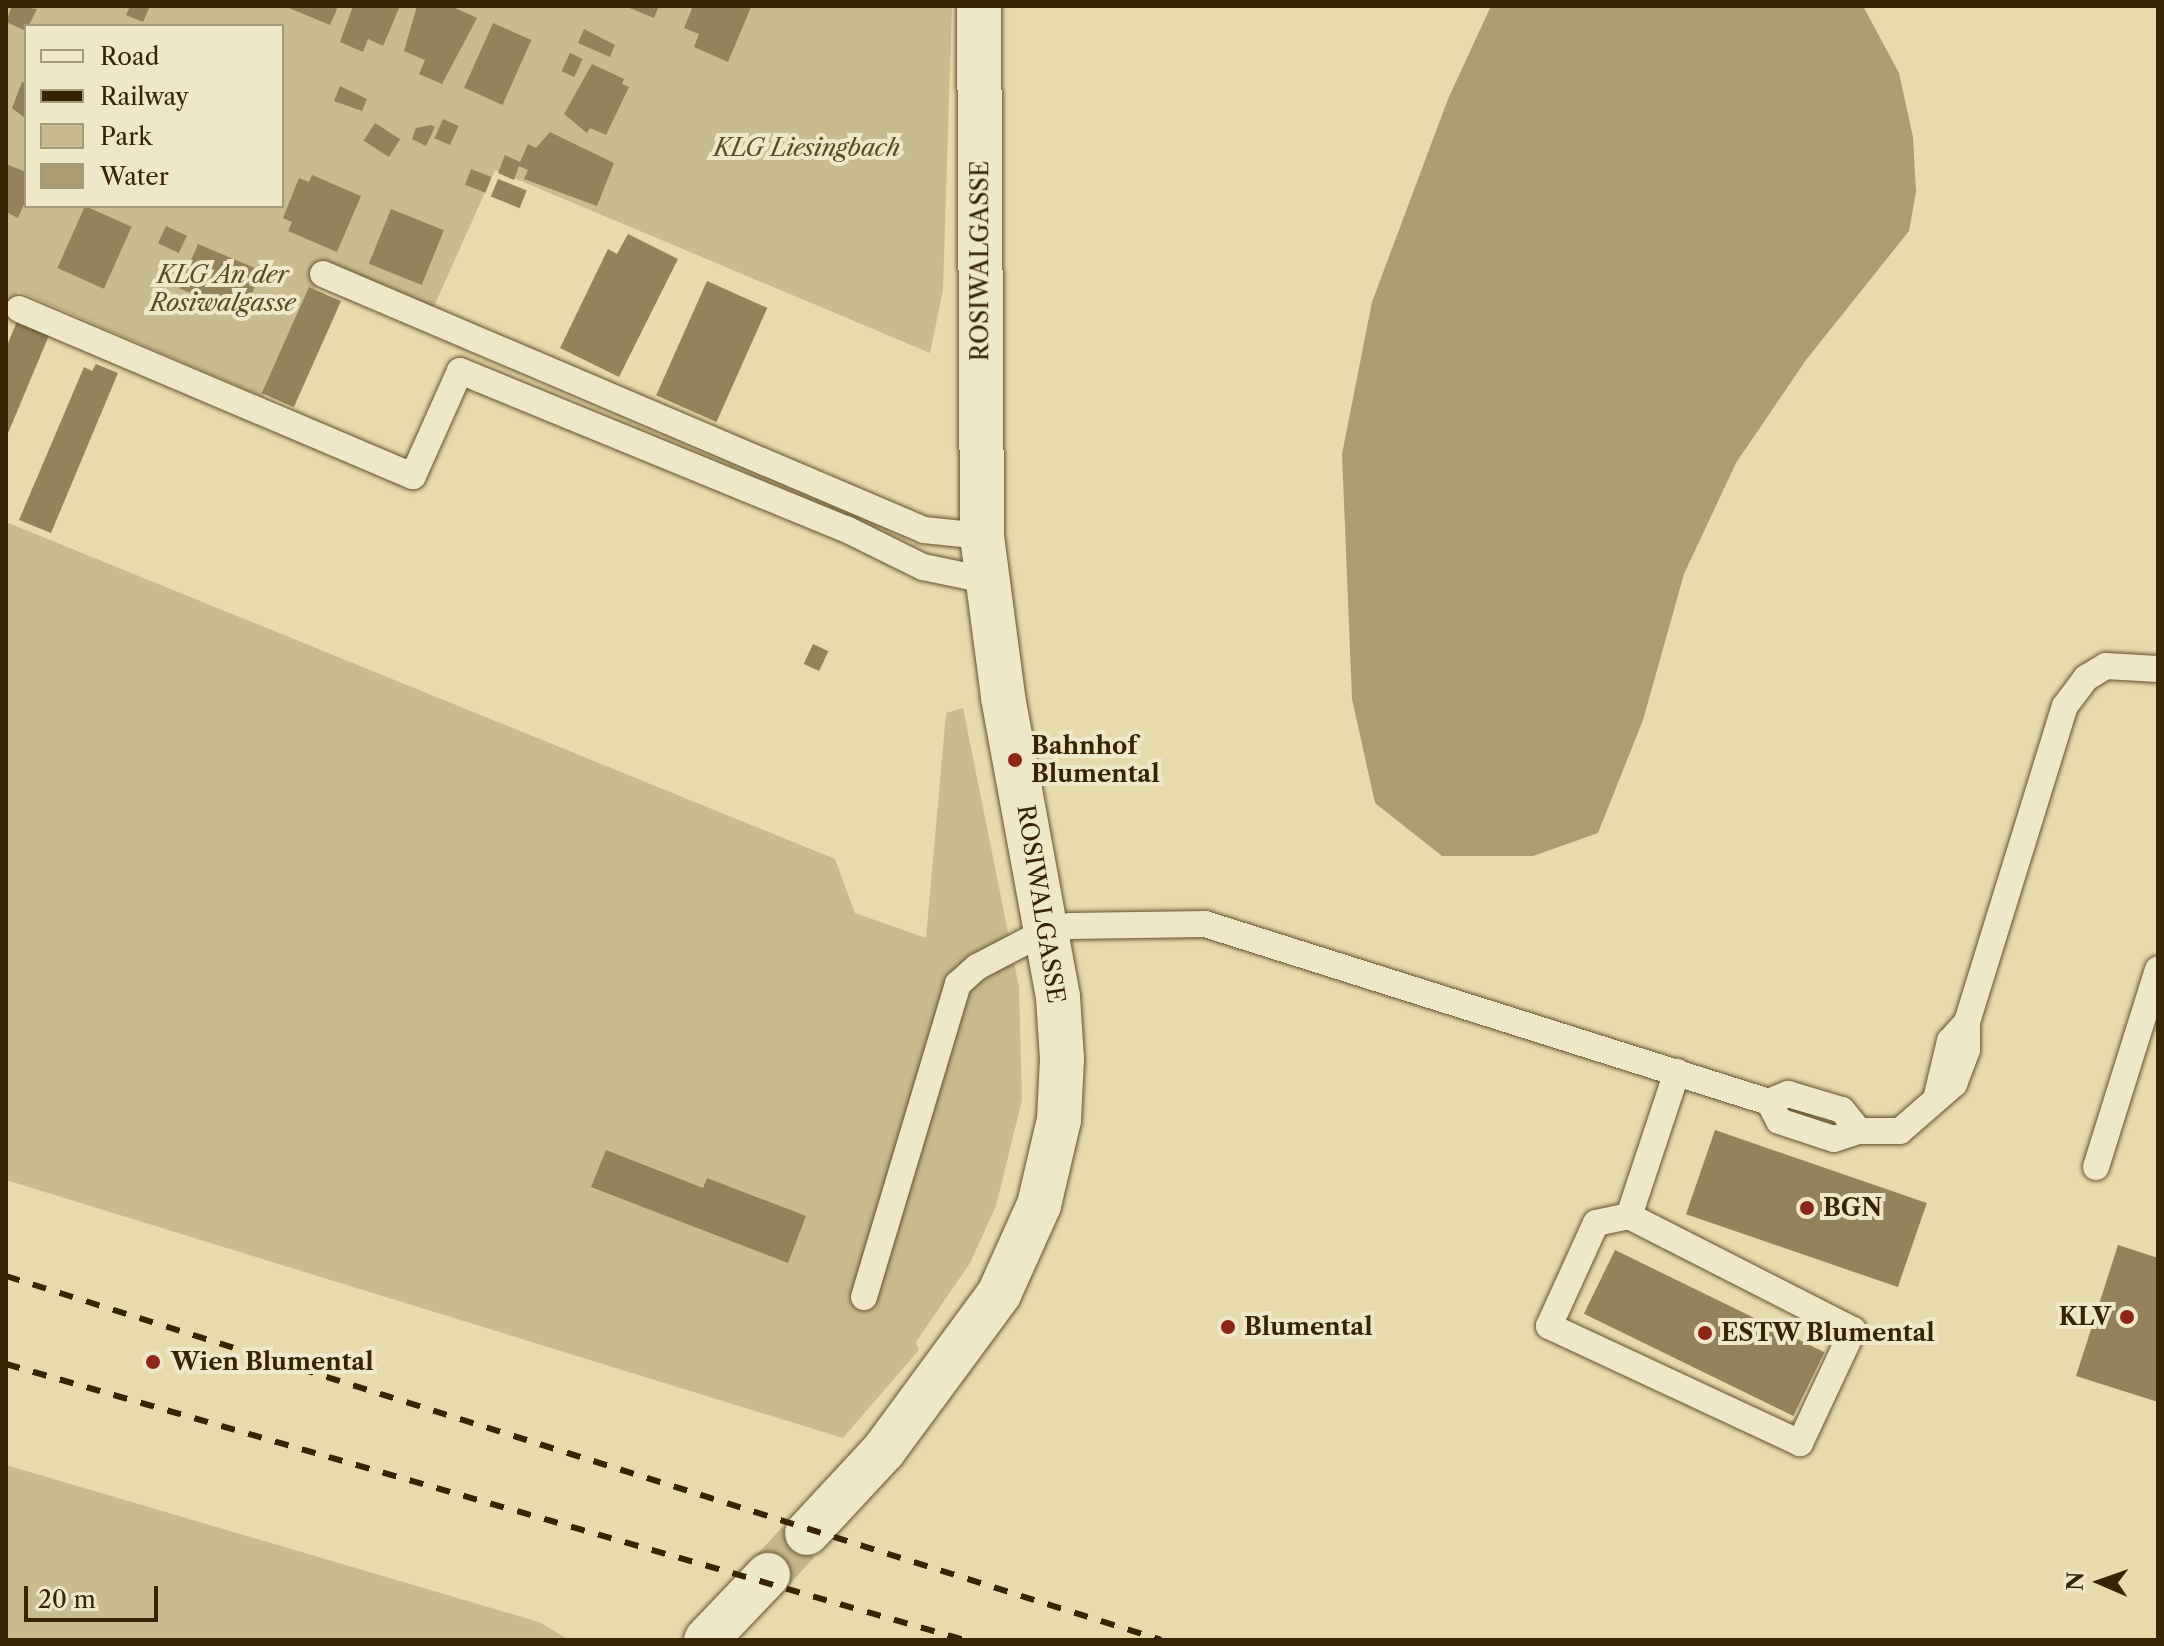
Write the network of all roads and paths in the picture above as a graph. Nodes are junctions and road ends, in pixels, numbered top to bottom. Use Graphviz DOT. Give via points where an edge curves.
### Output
graph roads {
  1 [pos="979,6"];
  2 [pos="323,274"];
  3 [pos="19,309"];
  4 [pos="982,536"];
  5 [pos="986,580"];
  6 [pos="2158,669"];
  7 [pos="1048,930"];
  8 [pos="2158,969"];
  9 [pos="1677,1072"];
  10 [pos="2096,1167"];
  11 [pos="1629,1216"];
  12 [pos="864,1297"];
  13 [pos="807,1533"];
  14 [pos="768,1575"];
  15 [pos="706,1640"];
  1 -- 4 [label="street, ROSIWALGASSE"];
  2 -- 4 [label="lane" via="924,530"];
  3 -- 5 [label="lane" via="413,476 460,371 846,529 923,567"];
  4 -- 5 [label="street, ROSIWALGASSE"];
  5 -- 7 [label="street, ROSIWALGASSE"];
  6 -- 9 [label="lane" via="2106,666 2086,678 2065,706 1967,1022 1950,1041 1937,1095 1900,1131 1859,1131 1842,1110 1788,1094 1769,1102"];
  7 -- 9 [label="lane" via="1143,922 1205,924"];
  7 -- 12 [label="lane" via="977,967 958,984"];
  7 -- 13 [label="street, ROSIWALGASSE" via="1062,1059 1059,1120 1022,1246 999,1294 884,1450"];
  8 -- 10 [label="lane"];
  9 -- 11 [label="lane"];
  11 -- 11 [label="lane" via="1596,1223 1549,1326 1800,1443 1853,1330"];
  14 -- 15 [label="street"];
}
